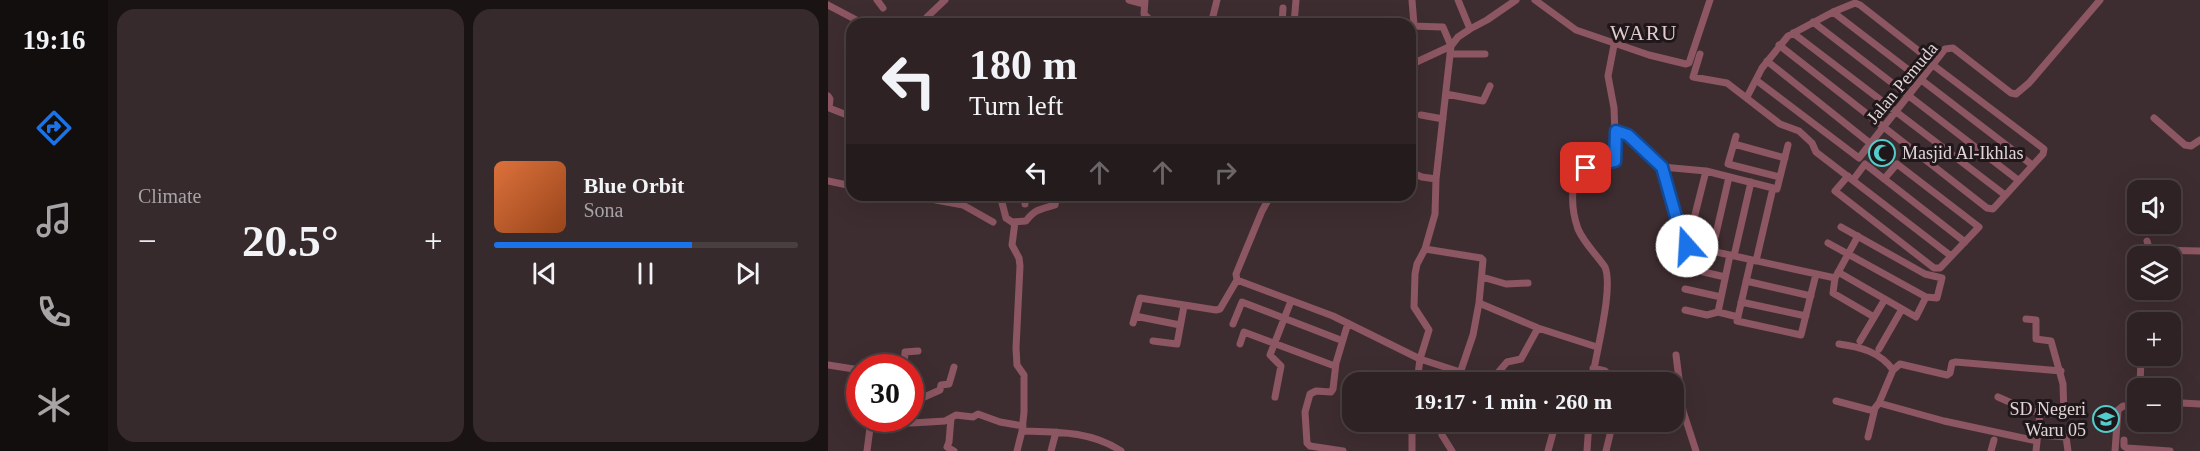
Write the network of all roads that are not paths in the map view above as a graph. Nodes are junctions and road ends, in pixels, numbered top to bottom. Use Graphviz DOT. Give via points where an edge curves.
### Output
graph roads {
  1 [pos="877,0"];
  2 [pos="945,0"];
  3 [pos="1129,0"];
  4 [pos="1217,0"];
  5 [pos="1296,0"];
  6 [pos="1412,0"];
  7 [pos="1458,0"];
  8 [pos="1516,0"];
  9 [pos="1535,0"];
  10 [pos="1710,0"];
  11 [pos="2100,0"];
  12 [pos="1145,2"];
  13 [pos="828,5"];
  14 [pos="883,8"];
  15 [pos="1283,8"];
  16 [pos="1833,12"];
  17 [pos="927,17"];
  18 [pos="854,18"];
  19 [pos="1148,18"];
  20 [pos="1212,18"];
  21 [pos="1282,18"];
  22 [pos="1294,18"];
  23 [pos="1412,18"];
  24 [pos="1813,22"];
  25 [pos="1416,26"];
  26 [pos="1470,28"];
  27 [pos="1793,33"];
  28 [pos="1614,45"];
  29 [pos="1779,45"];
  30 [pos="1451,46"];
  31 [pos="1450,54"];
  32 [pos="1485,54"];
  33 [pos="1700,54"];
  34 [pos="1767,61"];
  35 [pos="1416,62"];
  36 [pos="1933,64"];
  37 [pos="1756,80"];
  38 [pos="1921,80"];
  39 [pos="1490,86"];
  40 [pos="1446,94"];
  41 [pos="1909,95"];
  42 [pos="828,96"];
  43 [pos="1747,96"];
  44 [pos="829,110"];
  45 [pos="1896,111"];
  46 [pos="846,115"];
  47 [pos="1421,115"];
  48 [pos="2154,118"];
  49 [pos="1443,119"];
  50 [pos="1884,127"];
  51 [pos="1616,131"];
  52 [pos="2200,140"];
  53 [pos="1871,144"];
  54 [pos="1788,145"];
  55 [pos="1785,158"];
  56 [pos="2032,165"];
  57 [pos="1662,167"];
  58 [pos="1706,171"];
  59 [pos="1416,174"];
  60 [pos="1730,177"];
  61 [pos="1780,177"];
  62 [pos="1850,178"];
  63 [pos="1436,179"];
  64 [pos="1884,179"];
  65 [pos="2018,180"];
  66 [pos="828,181"];
  67 [pos="1751,182"];
  68 [pos="846,185"];
  69 [pos="1773,188"];
  70 [pos="2005,195"];
  71 [pos="941,201"];
  72 [pos="1002,201"];
  73 [pos="1056,201"];
  74 [pos="1268,201"];
  75 [pos="993,222"];
  76 [pos="1015,222"];
  77 [pos="1841,227"];
  78 [pos="1858,236"];
  79 [pos="2147,241"];
  80 [pos="1965,242"];
  81 [pos="1828,243"];
  82 [pos="1687,246"];
  83 [pos="2150,246"];
  84 [pos="1425,249"];
  85 [pos="1712,251"];
  86 [pos="2200,251"];
  87 [pos="2181,253"];
  88 [pos="1848,254"];
  89 [pos="1732,256"];
  90 [pos="1951,256"];
  91 [pos="1753,260"];
  92 [pos="1678,266"];
  93 [pos="1816,274"];
  94 [pos="1836,275"];
  95 [pos="1725,277"];
  96 [pos="1482,278"];
  97 [pos="1237,280"];
  98 [pos="1746,282"];
  99 [pos="1528,283"];
  100 [pos="1685,289"];
  101 [pos="1811,296"];
  102 [pos="1721,297"];
  103 [pos="1926,297"];
  104 [pos="1885,299"];
  105 [pos="1291,301"];
  106 [pos="1741,302"];
  107 [pos="1479,303"];
  108 [pos="1184,306"];
  109 [pos="1902,309"];
  110 [pos="1685,310"];
  111 [pos="1718,312"];
  112 [pos="1806,316"];
  113 [pos="1738,317"];
  114 [pos="1874,317"];
  115 [pos="1284,319"];
  116 [pos="2026,319"];
  117 [pos="1348,323"];
  118 [pos="1233,324"];
  119 [pos="1180,325"];
  120 [pos="1538,328"];
  121 [pos="1338,339"];
  122 [pos="1153,341"];
  123 [pos="1860,341"];
  124 [pos="1275,343"];
  125 [pos="1240,344"];
  126 [pos="1839,344"];
  127 [pos="1597,347"];
  128 [pos="1879,349"];
  129 [pos="918,351"];
  130 [pos="905,354"];
  131 [pos="1676,355"];
  132 [pos="1420,358"];
  133 [pos="828,365"];
  134 [pos="1332,365"];
  135 [pos="954,367"];
  136 [pos="846,368"];
  137 [pos="1593,368"];
  138 [pos="1893,370"];
  139 [pos="2061,371"];
  140 [pos="1418,372"];
  141 [pos="1458,372"];
  142 [pos="1461,372"];
  143 [pos="1499,372"];
  144 [pos="1593,372"];
  145 [pos="1606,372"];
  146 [pos="1678,372"];
  147 [pos="924,397"];
  148 [pos="1998,397"];
  149 [pos="1275,398"];
  150 [pos="1836,400"];
  151 [pos="1879,403"];
  152 [pos="2181,403"];
  153 [pos="2200,404"];
  154 [pos="2127,406"];
  155 [pos="1874,411"];
  156 [pos="2041,413"];
  157 [pos="1684,414"];
  158 [pos="951,418"];
  159 [pos="924,421"];
  160 [pos="1022,429"];
  161 [pos="869,432"];
  162 [pos="1056,432"];
  163 [pos="1412,432"];
  164 [pos="1442,432"];
  165 [pos="1553,432"];
  166 [pos="1588,432"];
  167 [pos="1611,432"];
  168 [pos="1868,437"];
  169 [pos="2038,438"];
  170 [pos="1994,440"];
  171 [pos="2124,440"];
  172 [pos="944,449"];
  173 [pos="867,451"];
  174 [pos="954,451"];
  175 [pos="1017,451"];
  176 [pos="1051,451"];
  177 [pos="1121,451"];
  178 [pos="1343,451"];
  179 [pos="1412,451"];
  180 [pos="1452,451"];
  181 [pos="1548,451"];
  182 [pos="1587,451"];
  183 [pos="1606,451"];
  184 [pos="1696,451"];
  185 [pos="1990,451"];
  186 [pos="2036,451"];
  187 [pos="2068,451"];
  188 [pos="2115,451"];
  189 [pos="2170,451"];
  1 -- 14 [label="street"];
  2 -- 17 [label="street"];
  3 -- 12 [label="street"];
  4 -- 20 [label="street"];
  5 -- 22 [label="street"];
  6 -- 23 [label="street"];
  7 -- 26 [label="street"];
  8 -- 26 [label="street"];
  9 -- 28 [label="street" via="1576,30"];
  10 -- 28 [label="street" via="1689,63 1676,63"];
  11 -- 36 [label="street, Jalan Pemuda" via="2016,94 1951,47 1945,48"];
  12 -- 19 [label="street"];
  13 -- 18 [label="street"];
  15 -- 21 [label="street"];
  16 -- 24 [label="street"];
  16 -- 36 [label="street" via="1857,4"];
  16 -- 38 [label="street"];
  24 -- 27 [label="street"];
  24 -- 41 [label="street"];
  25 -- 30 [label="street" via="1443,27"];
  26 -- 30 [label="street"];
  27 -- 29 [label="street"];
  27 -- 45 [label="street"];
  28 -- 51 [label="street" via="1608,76"];
  29 -- 34 [label="street"];
  29 -- 50 [label="street"];
  30 -- 31 [label="street"];
  30 -- 35 [label="street"];
  31 -- 32 [label="street"];
  31 -- 40 [label="street"];
  33 -- 43 [label="street" via="1693,77 1728,83"];
  34 -- 37 [label="street"];
  34 -- 53 [label="street"];
  36 -- 38 [label="street, Jalan Pemuda"];
  36 -- 56 [label="street" via="2042,146 2043,154"];
  37 -- 43 [label="street"];
  37 -- 53 [label="street, Jalan Pemuda" via="1859,158"];
  38 -- 41 [label="street, Jalan Pemuda"];
  38 -- 56 [label="street"];
  39 -- 40 [label="street" via="1483,101"];
  40 -- 49 [label="street"];
  41 -- 45 [label="street, Jalan Pemuda"];
  41 -- 65 [label="street"];
  42 -- 44 [label="street"];
  43 -- 62 [label="street" via="1780,124 1799,131 1816,152"];
  44 -- 46 [label="street"];
  45 -- 50 [label="street, Jalan Pemuda"];
  45 -- 70 [label="street"];
  47 -- 49 [label="street"];
  48 -- 52 [label="street" via="2187,146"];
  49 -- 63 [label="street"];
  50 -- 53 [label="street, Jalan Pemuda"];
  50 -- 70 [label="street" via="1987,208 1993,209"];
  51 -- 57 [label="street" via="1628,135"];
  51 -- 127 [label="street" via="1615,161 1586,168 1577,175 1574,185 1579,230 1608,274"];
  54 -- 55 [label="street"];
  55 -- 61 [label="street"];
  55 -- 61 [label="street" via="1735,140 1728,164"];
  56 -- 65 [label="street"];
  57 -- 58 [label="street"];
  57 -- 82 [label="street"];
  58 -- 60 [label="street"];
  58 -- 82 [label="street"];
  59 -- 63 [label="street"];
  60 -- 67 [label="street"];
  60 -- 85 [label="street"];
  61 -- 69 [label="street" via="1777,189"];
  62 -- 64 [label="street" via="1865,164"];
  62 -- 90 [label="street"];
  62 -- 90 [label="street" via="1836,191 1934,268 1940,268"];
  63 -- 84 [label="street" via="1435,214"];
  64 -- 80 [label="street"];
  64 -- 80 [label="street" via="1897,164 1979,227"];
  65 -- 70 [label="street"];
  66 -- 68 [label="street"];
  67 -- 69 [label="street"];
  67 -- 89 [label="street"];
  69 -- 91 [label="street"];
  71 -- 75 [label="street" via="963,205"];
  72 -- 76 [label="street" via="1006,218"];
  73 -- 76 [label="street" via="1055,205 1034,212 1026,221"];
  74 -- 97 [label="street" via="1236,274"];
  76 -- 160 [label="street" via="1012,245 1020,266 1016,363 1024,375"];
  77 -- 78 [label="street"];
  78 -- 88 [label="street"];
  78 -- 103 [label="street" via="1925,274 1942,278 1937,298"];
  79 -- 83 [label="street"];
  80 -- 90 [label="street"];
  81 -- 88 [label="street"];
  82 -- 85 [label="street"];
  84 -- 96 [label="street" via="1481,258"];
  84 -- 132 [label="street" via="1415,274 1414,307 1429,330"];
  85 -- 89 [label="street"];
  86 -- 87 [label="street"];
  88 -- 94 [label="street"];
  88 -- 103 [label="street"];
  89 -- 91 [label="street"];
  89 -- 95 [label="street"];
  91 -- 93 [label="street"];
  91 -- 98 [label="street"];
  92 -- 95 [label="street"];
  93 -- 94 [label="street"];
  93 -- 101 [label="street"];
  94 -- 104 [label="street"];
  94 -- 114 [label="street" via="1833,293"];
  95 -- 102 [label="street"];
  96 -- 99 [label="street" via="1506,284"];
  96 -- 107 [label="street"];
  97 -- 105 [label="street"];
  97 -- 108 [label="street" via="1219,310"];
  98 -- 101 [label="street"];
  98 -- 106 [label="street"];
  100 -- 102 [label="street"];
  101 -- 112 [label="street"];
  102 -- 111 [label="street"];
  103 -- 109 [label="street" via="1916,317"];
  104 -- 109 [label="street"];
  104 -- 114 [label="street"];
  105 -- 115 [label="street"];
  105 -- 117 [label="street"];
  106 -- 112 [label="street"];
  106 -- 113 [label="street"];
  107 -- 120 [label="street"];
  107 -- 142 [label="street"];
  108 -- 119 [label="street"];
  108 -- 119 [label="street" via="1140,298 1134,320"];
  109 -- 128 [label="street"];
  110 -- 111 [label="street" via="1707,315"];
  111 -- 113 [label="street"];
  112 -- 113 [label="street" via="1801,335 1737,321"];
  114 -- 123 [label="street"];
  115 -- 118 [label="street" via="1242,302"];
  115 -- 121 [label="street"];
  115 -- 124 [label="street"];
  116 -- 139 [label="street" via="2036,320 2036,339 2051,341"];
  117 -- 132 [label="street"];
  117 -- 178 [label="street" via="1333,389 1310,394 1305,412 1307,443"];
  119 -- 122 [label="street" via="1176,345"];
  120 -- 127 [label="street"];
  120 -- 143 [label="street" via="1521,360 1507,362"];
  124 -- 125 [label="street" via="1244,332"];
  124 -- 134 [label="street"];
  124 -- 149 [label="street" via="1270,355 1281,366"];
  126 -- 138 [label="street" via="1872,352"];
  127 -- 137 [label="street"];
  129 -- 130 [label="street"];
  131 -- 146 [label="street"];
  132 -- 140 [label="street"];
  132 -- 141 [label="street"];
  133 -- 136 [label="street"];
  135 -- 147 [label="street" via="949,384"];
  137 -- 144 [label="street"];
  137 -- 145 [label="street"];
  138 -- 139 [label="street" via="1902,363 1947,375 1956,362"];
  138 -- 151 [label="street"];
  139 -- 156 [label="street" via="2064,415"];
  148 -- 156 [label="street"];
  150 -- 155 [label="street"];
  151 -- 155 [label="street"];
  151 -- 169 [label="street" via="1947,422"];
  152 -- 153 [label="street"];
  154 -- 188 [label="street" via="2118,410"];
  155 -- 168 [label="street"];
  156 -- 169 [label="street"];
  157 -- 184 [label="street"];
  158 -- 159 [label="street"];
  158 -- 160 [label="street" via="978,414"];
  158 -- 172 [label="street" via="949,442"];
  160 -- 162 [label="street"];
  160 -- 175 [label="street"];
  161 -- 173 [label="street"];
  162 -- 176 [label="street"];
  162 -- 177 [label="street" via="1098,438"];
  163 -- 179 [label="street"];
  164 -- 180 [label="street"];
  165 -- 181 [label="street"];
  166 -- 182 [label="street"];
  167 -- 183 [label="street"];
  169 -- 186 [label="street"];
  169 -- 187 [label="street" via="2067,437"];
  170 -- 185 [label="street"];
  171 -- 189 [label="street" via="2127,448"];
  172 -- 174 [label="street"];
}
